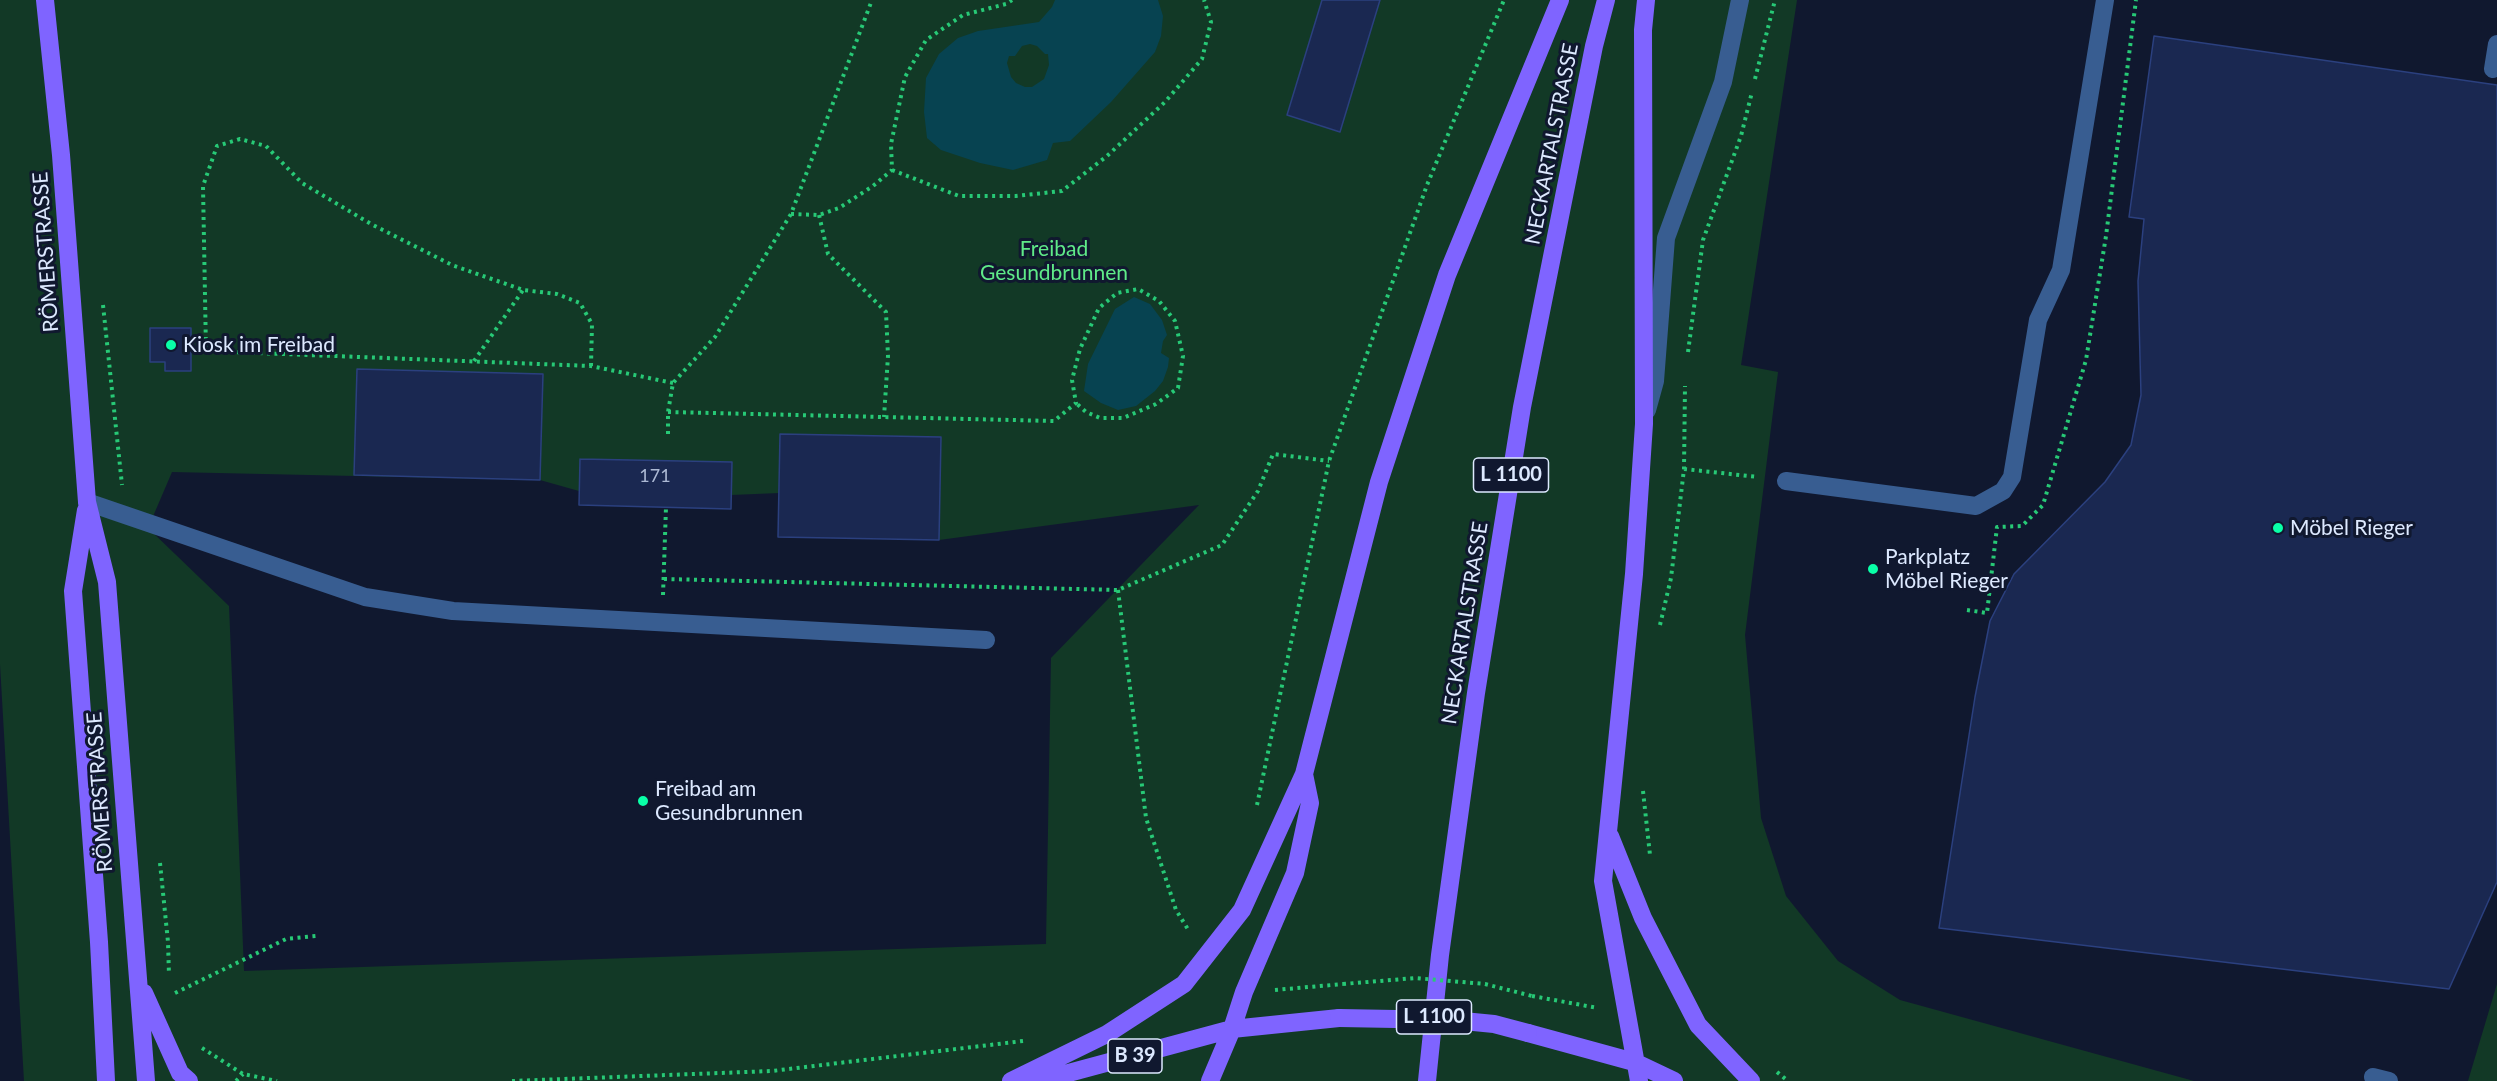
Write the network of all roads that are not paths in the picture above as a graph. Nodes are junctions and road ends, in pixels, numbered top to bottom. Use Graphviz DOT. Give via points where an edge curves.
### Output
graph roads {
  1 [pos="45,0"];
  2 [pos="1560,0"];
  3 [pos="1606,0"];
  4 [pos="1647,0"];
  5 [pos="1740,0"];
  6 [pos="2105,0"];
  7 [pos="2497,44"];
  8 [pos="2493,69"];
  9 [pos="1644,424"];
  10 [pos="1786,481"];
  11 [pos="87,502"];
  12 [pos="986,640"];
  13 [pos="1304,774"];
  14 [pos="1609,833"];
  15 [pos="137,979"];
  16 [pos="1232,1029"];
  17 [pos="1634,1062"];
  18 [pos="106,1081"];
  19 [pos="146,1081"];
  20 [pos="189,1081"];
  21 [pos="1011,1081"];
  22 [pos="1039,1081"];
  23 [pos="1209,1081"];
  24 [pos="1427,1081"];
  25 [pos="1639,1081"];
  26 [pos="1674,1081"];
  27 [pos="1751,1081"];
  1 -- 11 [label="main road, RÖMERSTRASSE" via="61,155"];
  2 -- 13 [label="main road" via="1446,275 1379,482"];
  3 -- 24 [label="main road, NECKARTALSTRASSE / L 1100" via="1522,407 1476,693"];
  4 -- 9 [label="main road" via="1643,30"];
  5 -- 9 [label="lane" via="1723,82 1666,238 1655,381"];
  6 -- 10 [label="lane" via="2061,270 2038,320 2012,477 2003,491 1976,506"];
  7 -- 8 [label="lane"];
  9 -- 14 [label="main road"];
  11 -- 12 [label="lane" via="365,597 453,611"];
  11 -- 15 [label="main road, RÖMERSTRASSE" via="107,582"];
  11 -- 18 [label="main road, RÖMERSTRASSE" via="73,591"];
  13 -- 16 [label="main road" via="1310,803 1295,873"];
  13 -- 21 [label="main road" via="1242,910 1184,984 1107,1034"];
  14 -- 17 [label="main road" via="1603,881"];
  14 -- 27 [label="main road" via="1642,918 1698,1025"];
  15 -- 19 [label="main road, RÖMERSTRASSE"];
  15 -- 20 [label="main road" via="180,1073"];
  16 -- 17 [label="main road, B 39, bridge" via="1339,1018 1453,1020 1494,1024"];
  16 -- 22 [label="main road, B 39"];
  16 -- 23 [label="main road"];
  17 -- 25 [label="main road"];
  17 -- 26 [label="main road, B 39"];
}
